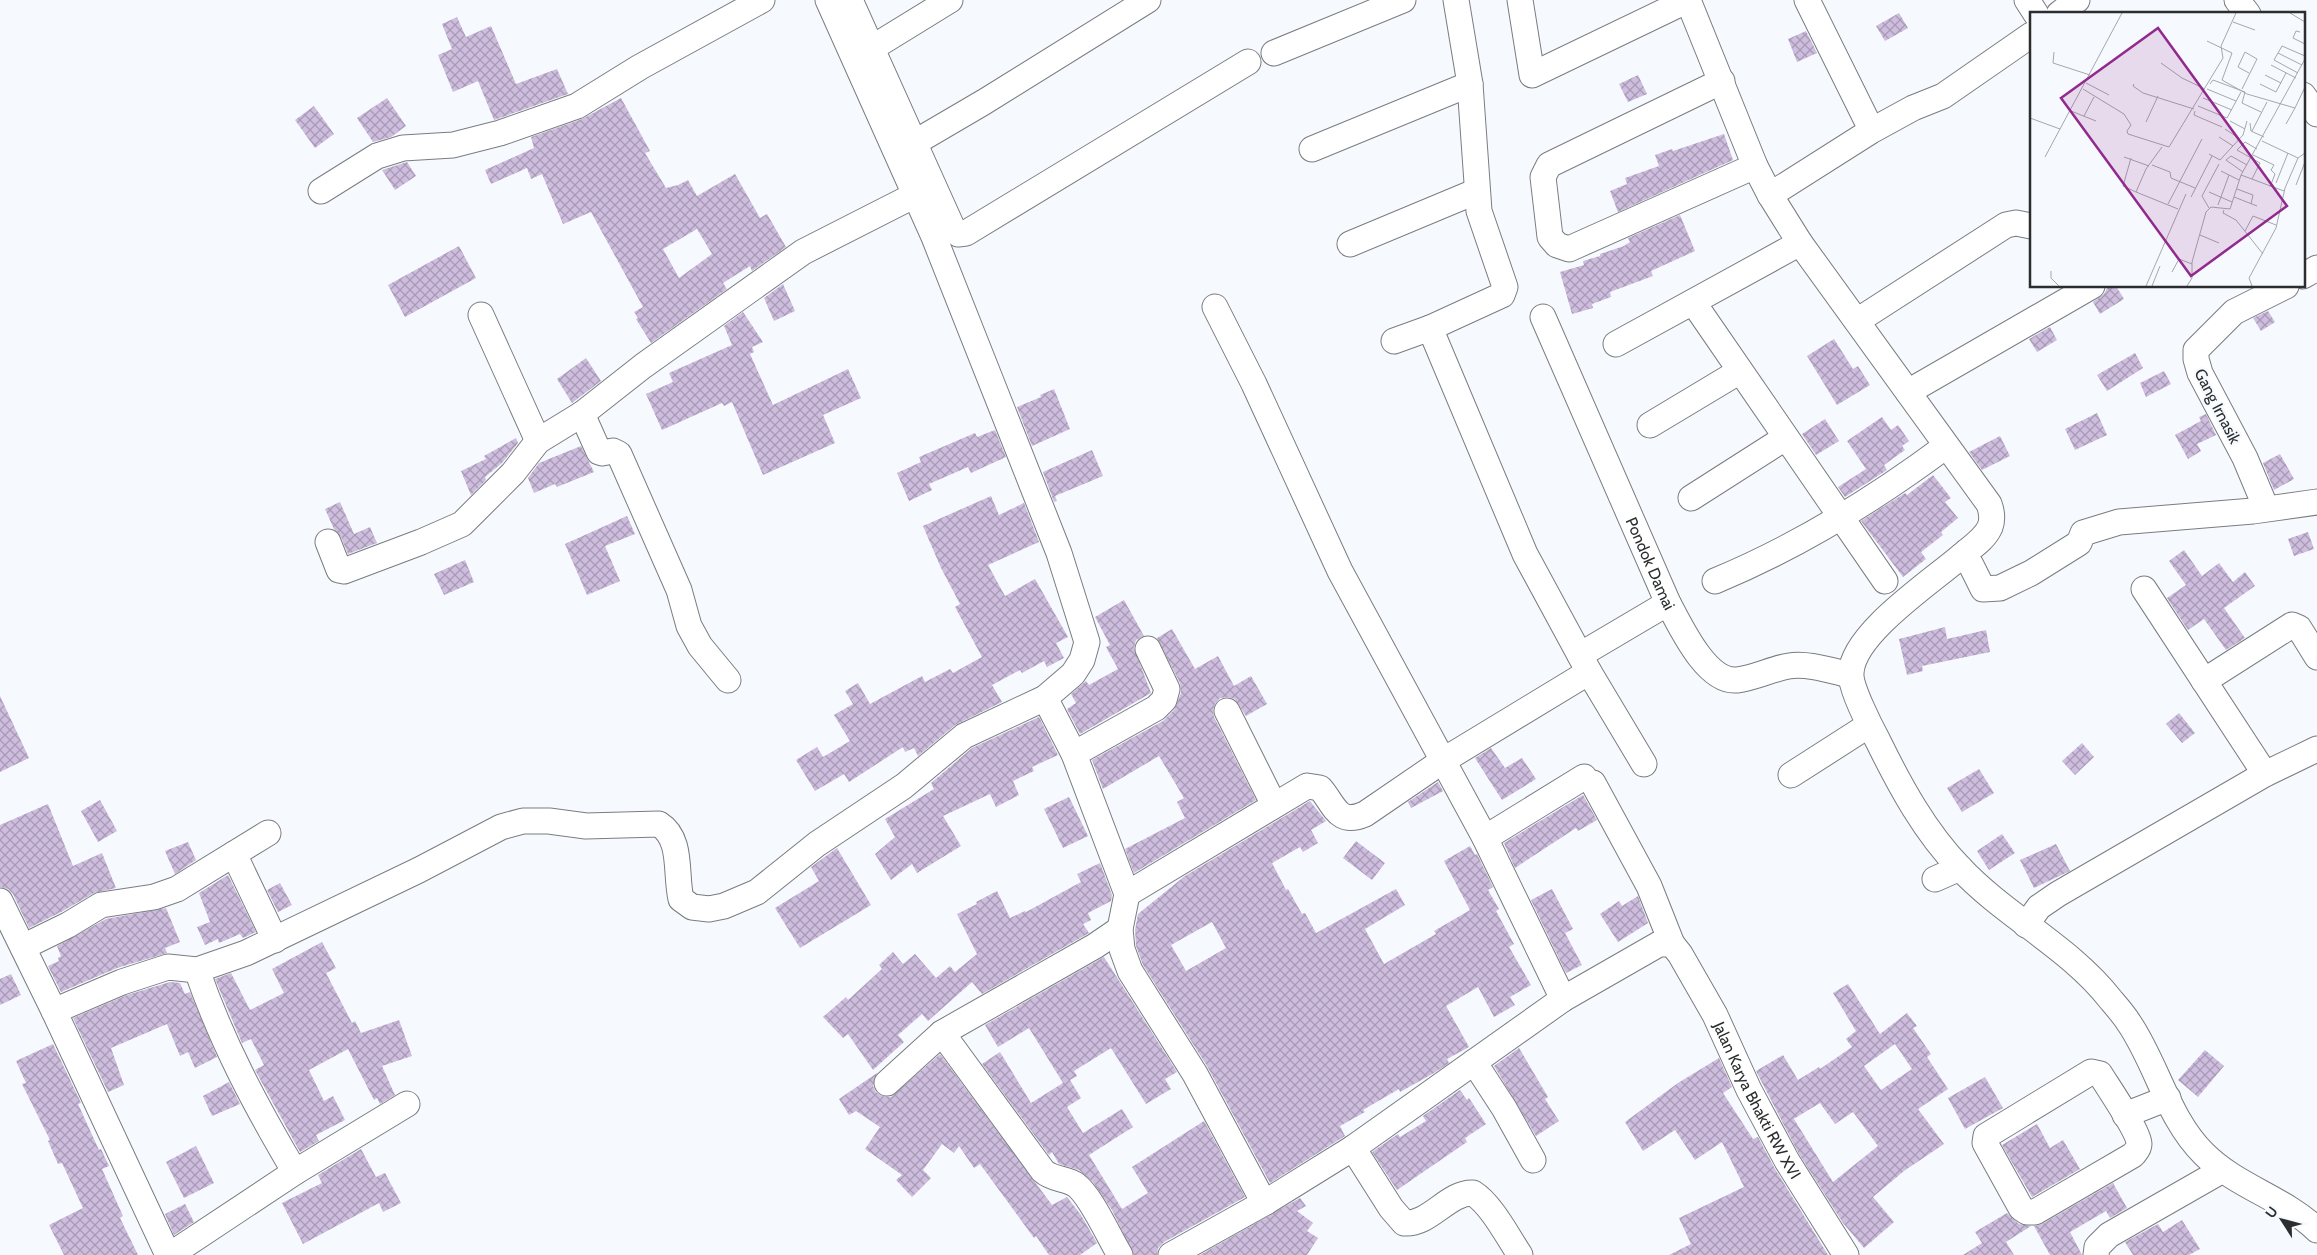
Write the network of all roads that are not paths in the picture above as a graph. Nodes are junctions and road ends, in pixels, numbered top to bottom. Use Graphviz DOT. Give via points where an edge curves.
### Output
graph roads {
  1 [pos="762,0"];
  2 [pos="828,0"];
  3 [pos="850,0"];
  4 [pos="950,0"];
  5 [pos="1148,0"];
  6 [pos="1403,0"];
  7 [pos="1456,0"];
  8 [pos="1520,0"];
  9 [pos="1688,0"];
  10 [pos="1807,0"];
  11 [pos="2027,0"];
  12 [pos="2077,0"];
  13 [pos="2236,0"];
  14 [pos="2035,12"];
  15 [pos="2062,12"];
  16 [pos="2246,12"];
  17 [pos="2030,37"];
  18 [pos="872,48"];
  19 [pos="1274,53"];
  20 [pos="1248,62"];
  21 [pos="1722,81"];
  22 [pos="1470,84"];
  23 [pos="878,88"];
  24 [pos="2304,96"];
  25 [pos="2317,114"];
  26 [pos="1869,126"];
  27 [pos="914,143"];
  28 [pos="1312,149"];
  29 [pos="1755,166"];
  30 [pos="321,191"];
  31 [pos="1477,191"];
  32 [pos="916,194"];
  33 [pos="1770,195"];
  34 [pos="2030,226"];
  35 [pos="1800,242"];
  36 [pos="1350,244"];
  37 [pos="2317,268"];
  38 [pos="2304,275"];
  39 [pos="2282,288"];
  40 [pos="2081,289"];
  41 [pos="1693,302"];
  42 [pos="1215,307"];
  43 [pos="481,315"];
  44 [pos="1543,317"];
  45 [pos="1857,321"];
  46 [pos="1430,328"];
  47 [pos="1394,341"];
  48 [pos="1616,344"];
  49 [pos="1740,371"];
  50 [pos="1908,392"];
  51 [pos="582,414"];
  52 [pos="1650,425"];
  53 [pos="1785,438"];
  54 [pos="538,441"];
  55 [pos="1946,446"];
  56 [pos="1691,498"];
  57 [pos="2317,502"];
  58 [pos="2266,508"];
  59 [pos="1840,517"];
  60 [pos="328,542"];
  61 [pos="1962,556"];
  62 [pos="1715,581"];
  63 [pos="1885,581"];
  64 [pos="2144,589"];
  65 [pos="1668,603"];
  66 [pos="1148,649"];
  67 [pos="2317,657"];
  68 [pos="1584,663"];
  69 [pos="1850,675"];
  70 [pos="728,680"];
  71 [pos="2204,681"];
  72 [pos="1045,698"];
  73 [pos="1227,711"];
  74 [pos="1869,725"];
  75 [pos="2317,749"];
  76 [pos="1074,754"];
  77 [pos="1444,760"];
  78 [pos="1644,764"];
  79 [pos="2265,774"];
  80 [pos="1791,775"];
  81 [pos="1274,805"];
  82 [pos="268,833"];
  83 [pos="1485,838"];
  84 [pos="234,854"];
  85 [pos="1960,868"];
  86 [pos="1934,879"];
  87 [pos="1127,894"];
  88 [pos="0,901"];
  89 [pos="2026,925"];
  90 [pos="1120,929"];
  91 [pos="275,940"];
  92 [pos="1672,944"];
  93 [pos="23,946"];
  94 [pos="197,970"];
  95 [pos="1563,999"];
  96 [pos="54,1011"];
  97 [pos="942,1032"];
  98 [pos="1474,1062"];
  99 [pos="887,1083"];
  100 [pos="2168,1098"];
  101 [pos="407,1104"];
  102 [pos="2125,1115"];
  103 [pos="1353,1148"];
  104 [pos="1533,1160"];
  105 [pos="2221,1171"];
  106 [pos="295,1172"];
  107 [pos="1266,1202"];
  108 [pos="2317,1230"];
  109 [pos="169,1255"];
  110 [pos="1120,1255"];
  111 [pos="1171,1255"];
  112 [pos="1520,1255"];
  113 [pos="1846,1255"];
  114 [pos="2096,1255"];
  1 -- 30 [label="street" via="640,67 577,106 491,136 453,145 403,148 377,156"];
  2 -- 23 [label="street"];
  3 -- 18 [label="street"];
  4 -- 18 [label="street"];
  5 -- 27 [label="street"];
  6 -- 19 [label="street"];
  7 -- 22 [label="street"];
  8 -- 9 [label="street" via="1532,75"];
  9 -- 21 [label="street"];
  10 -- 26 [label="street"];
  11 -- 14 [label="street"];
  12 -- 15 [label="street"];
  13 -- 16 [label="street"];
  17 -- 33 [label="street" via="1943,96 1871,131"];
  18 -- 23 [label="street"];
  20 -- 27 [label="street" via="966,233 958,234 953,229"];
  21 -- 29 [label="street"];
  21 -- 29 [label="street" via="1549,165 1543,177 1550,237 1557,245 1569,249"];
  22 -- 28 [label="street"];
  22 -- 31 [label="street"];
  23 -- 27 [label="street"];
  23 -- 32 [label="street"];
  24 -- 25 [label="street"];
  29 -- 33 [label="street"];
  31 -- 36 [label="street"];
  31 -- 46 [label="street" via="1479,212 1505,287 1502,295"];
  32 -- 51 [label="street" via="803,252 642,366"];
  32 -- 72 [label="street" via="1059,553 1087,642 1082,660 1073,674"];
  33 -- 35 [label="street"];
  34 -- 45 [label="street" via="2006,225"];
  35 -- 41 [label="street"];
  35 -- 45 [label="street"];
  37 -- 38 [label="street"];
  39 -- 58 [label="street, Gang Irnasik" via="2234,312 2196,350 2200,373 2245,458"];
  40 -- 50 [label="street"];
  41 -- 48 [label="street"];
  41 -- 49 [label="street"];
  42 -- 77 [label="street" via="1340,571"];
  43 -- 54 [label="street"];
  44 -- 65 [label="street, Pondok Damai"];
  45 -- 50 [label="street"];
  46 -- 47 [label="street"];
  46 -- 68 [label="street" via="1524,554"];
  49 -- 52 [label="street"];
  49 -- 53 [label="street"];
  50 -- 55 [label="street"];
  51 -- 54 [label="street"];
  51 -- 70 [label="street" via="598,450 602,453 614,450 619,454 679,590 689,626 700,646"];
  53 -- 56 [label="street"];
  53 -- 59 [label="street"];
  54 -- 60 [label="street" via="513,473 462,524 344,570 339,570"];
  55 -- 59 [label="street"];
  55 -- 61 [label="street" via="1989,504 1992,514 1991,525 1985,535"];
  57 -- 58 [label="street"];
  58 -- 61 [label="street" via="2119,522 2083,534 2079,543 2055,560 2000,588 1983,589 1971,565"];
  59 -- 62 [label="street" via="1749,567"];
  59 -- 63 [label="street"];
  61 -- 69 [label="street" via="1901,603 1862,644"];
  64 -- 71 [label="street"];
  65 -- 68 [label="street"];
  65 -- 69 [label="street, Pondok Damai" via="1685,634 1716,674 1735,680 1790,666 1805,666"];
  66 -- 76 [label="street" via="1167,689 1164,700 1156,708"];
  67 -- 71 [label="street" via="2299,628 2292,625"];
  68 -- 77 [label="street"];
  68 -- 78 [label="street"];
  69 -- 74 [label="street"];
  71 -- 79 [label="street"];
  72 -- 76 [label="street"];
  72 -- 91 [label="street" via="964,736 904,786 817,844 757,892 724,906 709,909 692,907 681,899 673,841 668,830 659,824 586,826 523,821 501,827"];
  73 -- 81 [label="street"];
  74 -- 80 [label="street"];
  74 -- 85 [label="street" via="1906,794"];
  75 -- 79 [label="street"];
  76 -- 87 [label="street"];
  77 -- 81 [label="street" via="1358,817 1339,814 1320,788 1312,785"];
  77 -- 83 [label="street"];
  79 -- 89 [label="street" via="2058,894"];
  81 -- 87 [label="street"];
  82 -- 84 [label="street"];
  83 -- 92 [label="street, Jalan Karya Bhakti RW XVI" via="1588,780 1649,886"];
  83 -- 95 [label="street"];
  84 -- 91 [label="street"];
  84 -- 93 [label="street" via="177,889 154,897 101,904"];
  85 -- 86 [label="street"];
  85 -- 89 [label="street"];
  87 -- 90 [label="street"];
  88 -- 93 [label="street"];
  89 -- 100 [label="street" via="2071,958 2099,984 2130,1024"];
  90 -- 97 [label="street"];
  90 -- 107 [label="street" via="1122,949 1130,971 1195,1074"];
  91 -- 94 [label="street"];
  92 -- 95 [label="street" via="1659,944"];
  92 -- 113 [label="street, Jalan Karya Bhakti RW XVI" via="1715,1015 1749,1090 1787,1161"];
  93 -- 96 [label="street"];
  94 -- 96 [label="street" via="168,967 122,982"];
  94 -- 106 [label="street" via="209,1007 251,1095"];
  95 -- 98 [label="street"];
  96 -- 109 [label="street"];
  97 -- 99 [label="street"];
  97 -- 110 [label="street" via="1043,1171 1055,1179 1072,1182 1084,1191"];
  98 -- 103 [label="street"];
  98 -- 104 [label="street"];
  100 -- 102 [label="street"];
  100 -- 105 [label="street" via="2187,1134"];
  101 -- 106 [label="street"];
  102 -- 102 [label="street" via="2140,1143 2133,1154 2034,1212 2021,1208 1985,1143 1990,1132 2091,1072 2100,1074"];
  103 -- 107 [label="street"];
  103 -- 112 [label="street" via="1404,1223 1420,1220 1460,1195 1473,1193 1480,1197"];
  105 -- 108 [label="street" via="2293,1210"];
  105 -- 114 [label="street" via="2109,1235 2098,1247"];
  106 -- 109 [label="street"];
  107 -- 111 [label="street"];
}
